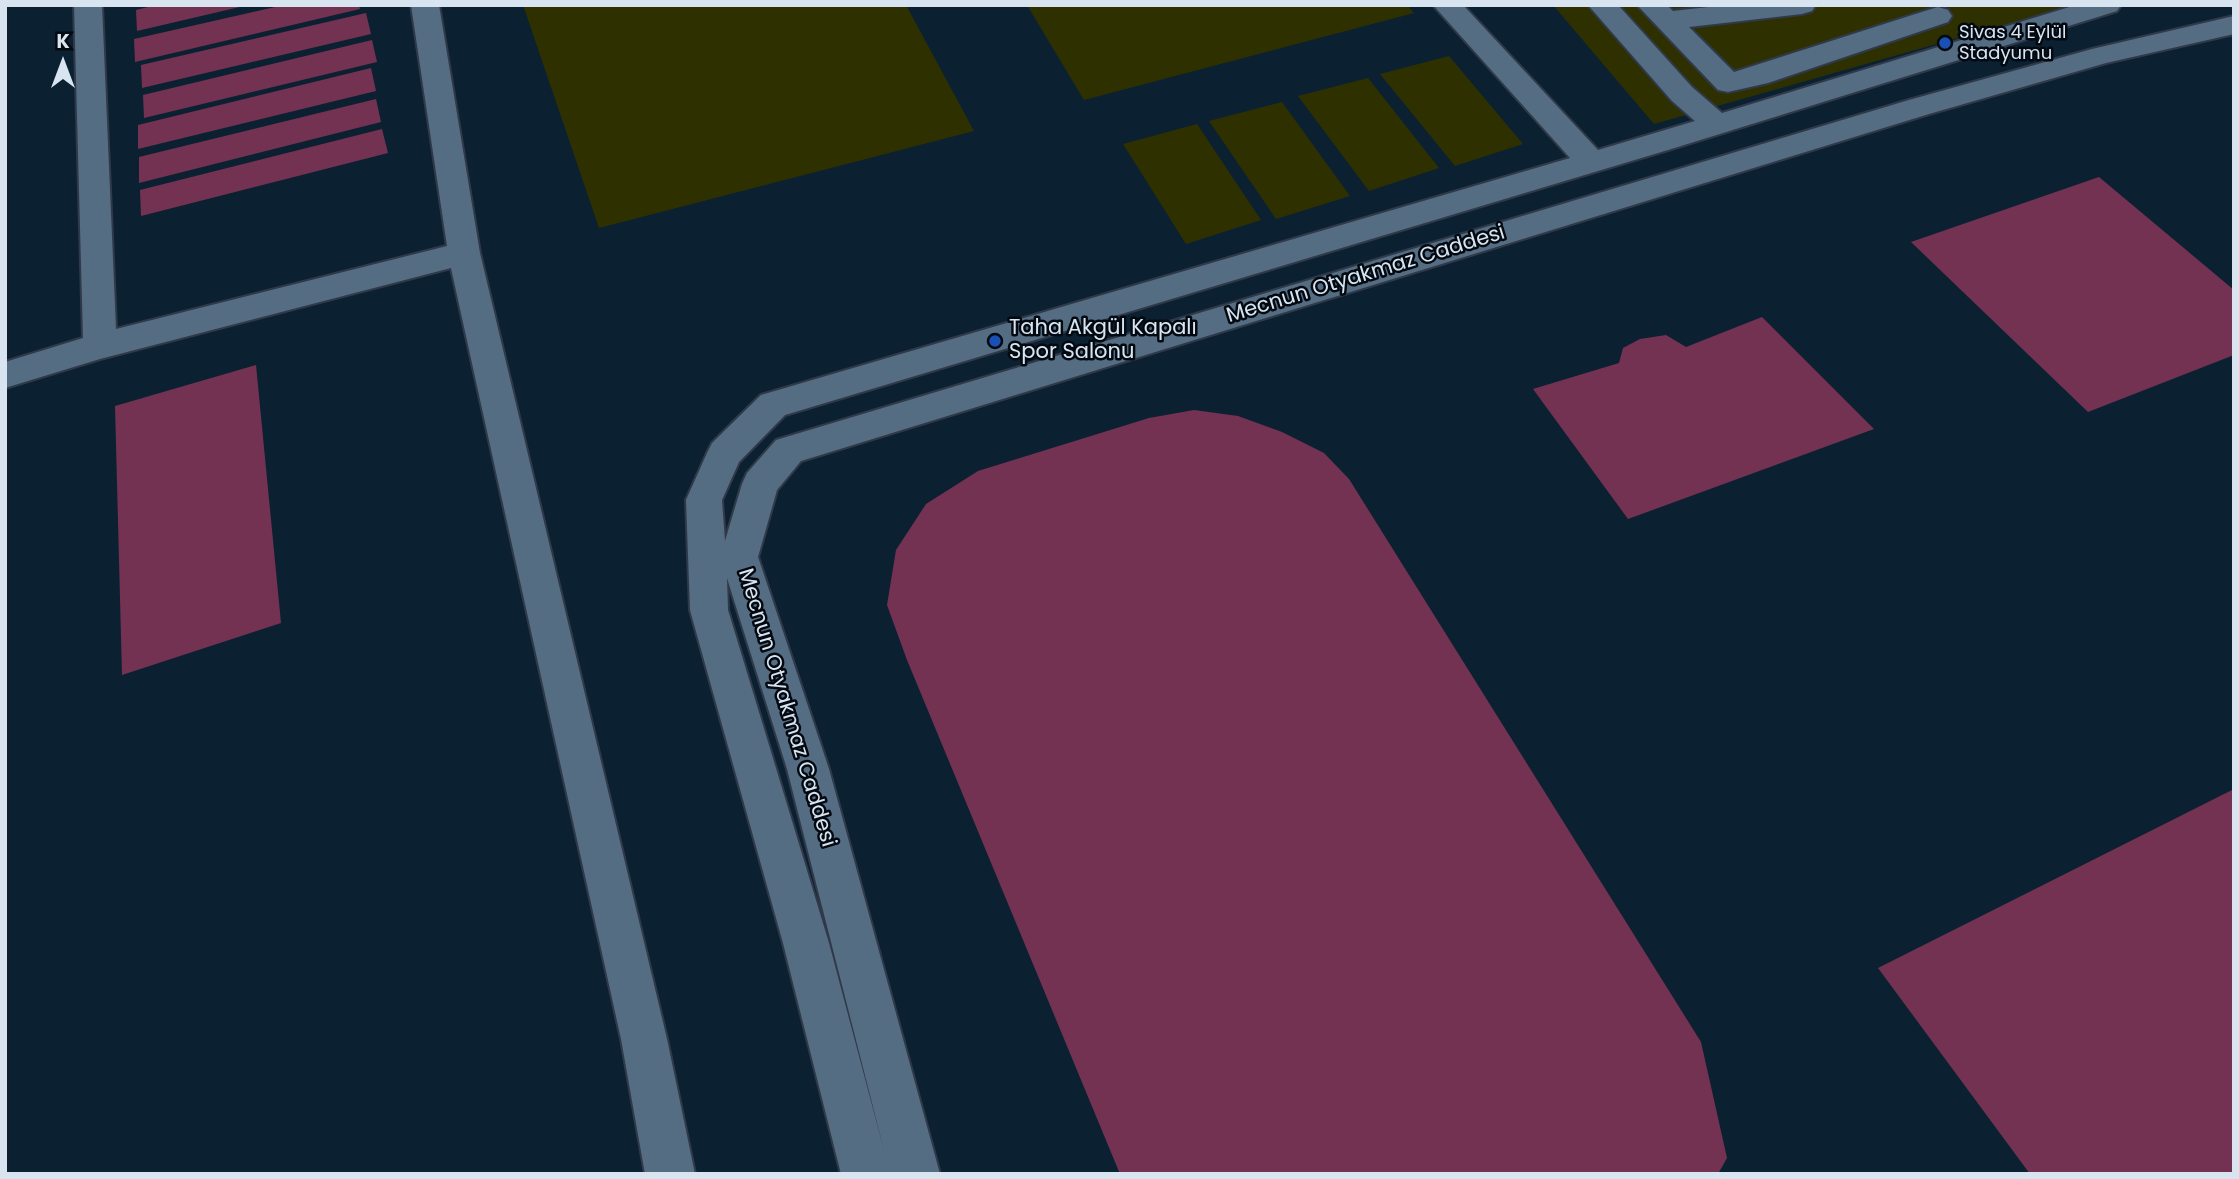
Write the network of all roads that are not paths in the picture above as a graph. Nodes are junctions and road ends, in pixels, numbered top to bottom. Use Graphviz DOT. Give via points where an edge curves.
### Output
graph roads {
  1 [pos="89,5"];
  2 [pos="425,5"];
  3 [pos="1447,5"];
  4 [pos="1602,5"];
  5 [pos="1802,5"];
  6 [pos="2107,5"];
  7 [pos="1933,11"];
  8 [pos="1659,13"];
  9 [pos="2234,25"];
  10 [pos="1973,46"];
  11 [pos="1717,124"];
  12 [pos="1591,162"];
  13 [pos="464,253"];
  14 [pos="100,346"];
  15 [pos="5,375"];
  16 [pos="670,1174"];
  17 [pos="866,1174"];
  18 [pos="915,1174"];
  1 -- 14 [label="street"];
  2 -- 13 [label="street"];
  3 -- 12 [label="street"];
  4 -- 11 [label="street" via="1682,94"];
  5 -- 8 [label="street"];
  6 -- 10 [label="street, Mecnun Otyakmaz Caddesi"];
  7 -- 8 [label="street" via="1728,83"];
  7 -- 10 [label="street"];
  9 -- 18 [label="street, Mecnun Otyakmaz Caddesi" via="2102,55 1919,107 789,450 760,484 739,557 808,769"];
  10 -- 11 [label="street, Mecnun Otyakmaz Caddesi"];
  11 -- 12 [label="street, Mecnun Otyakmaz Caddesi"];
  12 -- 17 [label="street, Mecnun Otyakmaz Caddesi" via="773,405 725,453 704,500 709,610 806,943"];
  13 -- 14 [label="street"];
  13 -- 16 [label="street" via="645,1038"];
  14 -- 15 [label="street"];
}
